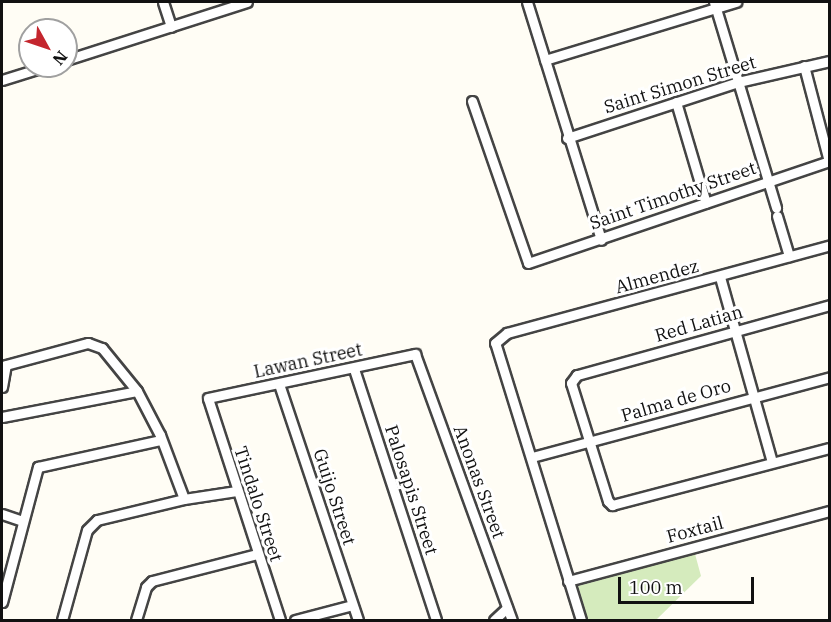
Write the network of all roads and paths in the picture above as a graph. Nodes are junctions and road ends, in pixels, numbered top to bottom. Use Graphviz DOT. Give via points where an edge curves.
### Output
graph roads {
  1 [pos="162,2"];
  2 [pos="247,2"];
  3 [pos="527,2"];
  4 [pos="736,2"];
  5 [pos="714,4"];
  6 [pos="171,27"];
  7 [pos="78,56"];
  8 [pos="545,60"];
  9 [pos="830,61"];
  10 [pos="804,66"];
  11 [pos="18,76"];
  12 [pos="2,81"];
  13 [pos="738,82"];
  14 [pos="472,101"];
  15 [pos="676,102"];
  16 [pos="567,138"];
  17 [pos="829,161"];
  18 [pos="767,180"];
  19 [pos="706,203"];
  20 [pos="601,240"];
  21 [pos="830,245"];
  22 [pos="789,256"];
  23 [pos="720,277"];
  24 [pos="830,305"];
  25 [pos="735,330"];
  26 [pos="415,354"];
  27 [pos="4,366"];
  28 [pos="354,369"];
  29 [pos="830,376"];
  30 [pos="279,384"];
  31 [pos="2,387"];
  32 [pos="137,391"];
  33 [pos="753,396"];
  34 [pos="208,398"];
  35 [pos="2,417"];
  36 [pos="161,440"];
  37 [pos="589,444"];
  38 [pos="830,448"];
  39 [pos="532,457"];
  40 [pos="772,462"];
  41 [pos="236,491"];
  42 [pos="184,499"];
  43 [pos="830,511"];
  44 [pos="2,514"];
  45 [pos="22,521"];
  46 [pos="257,554"];
  47 [pos="568,581"];
  48 [pos="2,602"];
  49 [pos="352,605"];
  50 [pos="507,608"];
  51 [pos="62,621"];
  52 [pos="136,621"];
  53 [pos="280,621"];
  54 [pos="296,621"];
  55 [pos="358,621"];
  56 [pos="436,621"];
  57 [pos="494,621"];
  58 [pos="512,621"];
  59 [pos="581,621"];
  1 -- 6 [label="street"];
  2 -- 6 [label="street"];
  3 -- 8 [label="street"];
  4 -- 5 [label="street"];
  5 -- 8 [label="street"];
  5 -- 13 [label="street"];
  6 -- 7 [label="street"];
  8 -- 16 [label="street"];
  9 -- 10 [label="street, Saint Simon Street"];
  10 -- 13 [label="street, Saint Simon Street"];
  10 -- 17 [label="street"];
  11 -- 12 [label="street"];
  13 -- 15 [label="street, Saint Simon Street"];
  13 -- 18 [label="street"];
  14 -- 20 [label="street, Saint Timothy Street" via="528,263"];
  15 -- 16 [label="street, Saint Simon Street"];
  15 -- 19 [label="street"];
  16 -- 20 [label="street"];
  17 -- 18 [label="street, Saint Timothy Street"];
  18 -- 19 [label="street, Saint Timothy Street"];
  18 -- 22 [label="street"];
  19 -- 20 [label="street, Saint Timothy Street"];
  21 -- 22 [label="street, Almendez"];
  22 -- 23 [label="street, Almendez"];
  23 -- 25 [label="street"];
  23 -- 39 [label="street, Almendez" via="507,333 495,343"];
  24 -- 25 [label="street, Red Latian"];
  25 -- 33 [label="street"];
  25 -- 37 [label="street, Red Latian" via="578,375 571,383 572,394"];
  26 -- 28 [label="street, Lawan Street"];
  26 -- 50 [label="street, Anonas Street"];
  27 -- 31 [label="street"];
  27 -- 32 [label="street" via="87,343 96,345"];
  28 -- 30 [label="street, Lawan Street"];
  28 -- 56 [label="street, Palosapis Street"];
  29 -- 33 [label="street, Palma de Oro"];
  30 -- 34 [label="street, Lawan Street"];
  30 -- 49 [label="street, Guijo Street"];
  32 -- 35 [label="street"];
  32 -- 36 [label="street"];
  33 -- 37 [label="street, Palma de Oro"];
  33 -- 40 [label="street"];
  34 -- 41 [label="street, Tindalo Street"];
  36 -- 42 [label="street"];
  36 -- 45 [label="street" via="38,467"];
  37 -- 39 [label="street, Palma de Oro"];
  37 -- 40 [label="street" via="608,501 617,506"];
  38 -- 40 [label="street"];
  39 -- 47 [label="street"];
  41 -- 42 [label="street"];
  41 -- 46 [label="street, Tindalo Street"];
  42 -- 51 [label="street" via="97,520 90,526"];
  43 -- 47 [label="street, Foxtail"];
  44 -- 45 [label="street"];
  45 -- 48 [label="street"];
  46 -- 52 [label="street" via="152,581 146,587"];
  46 -- 53 [label="street, Tindalo Street"];
  47 -- 59 [label="street"];
  49 -- 54 [label="street"];
  49 -- 55 [label="street, Guijo Street"];
  50 -- 57 [label="street"];
  50 -- 58 [label="street, Anonas Street"];
}
